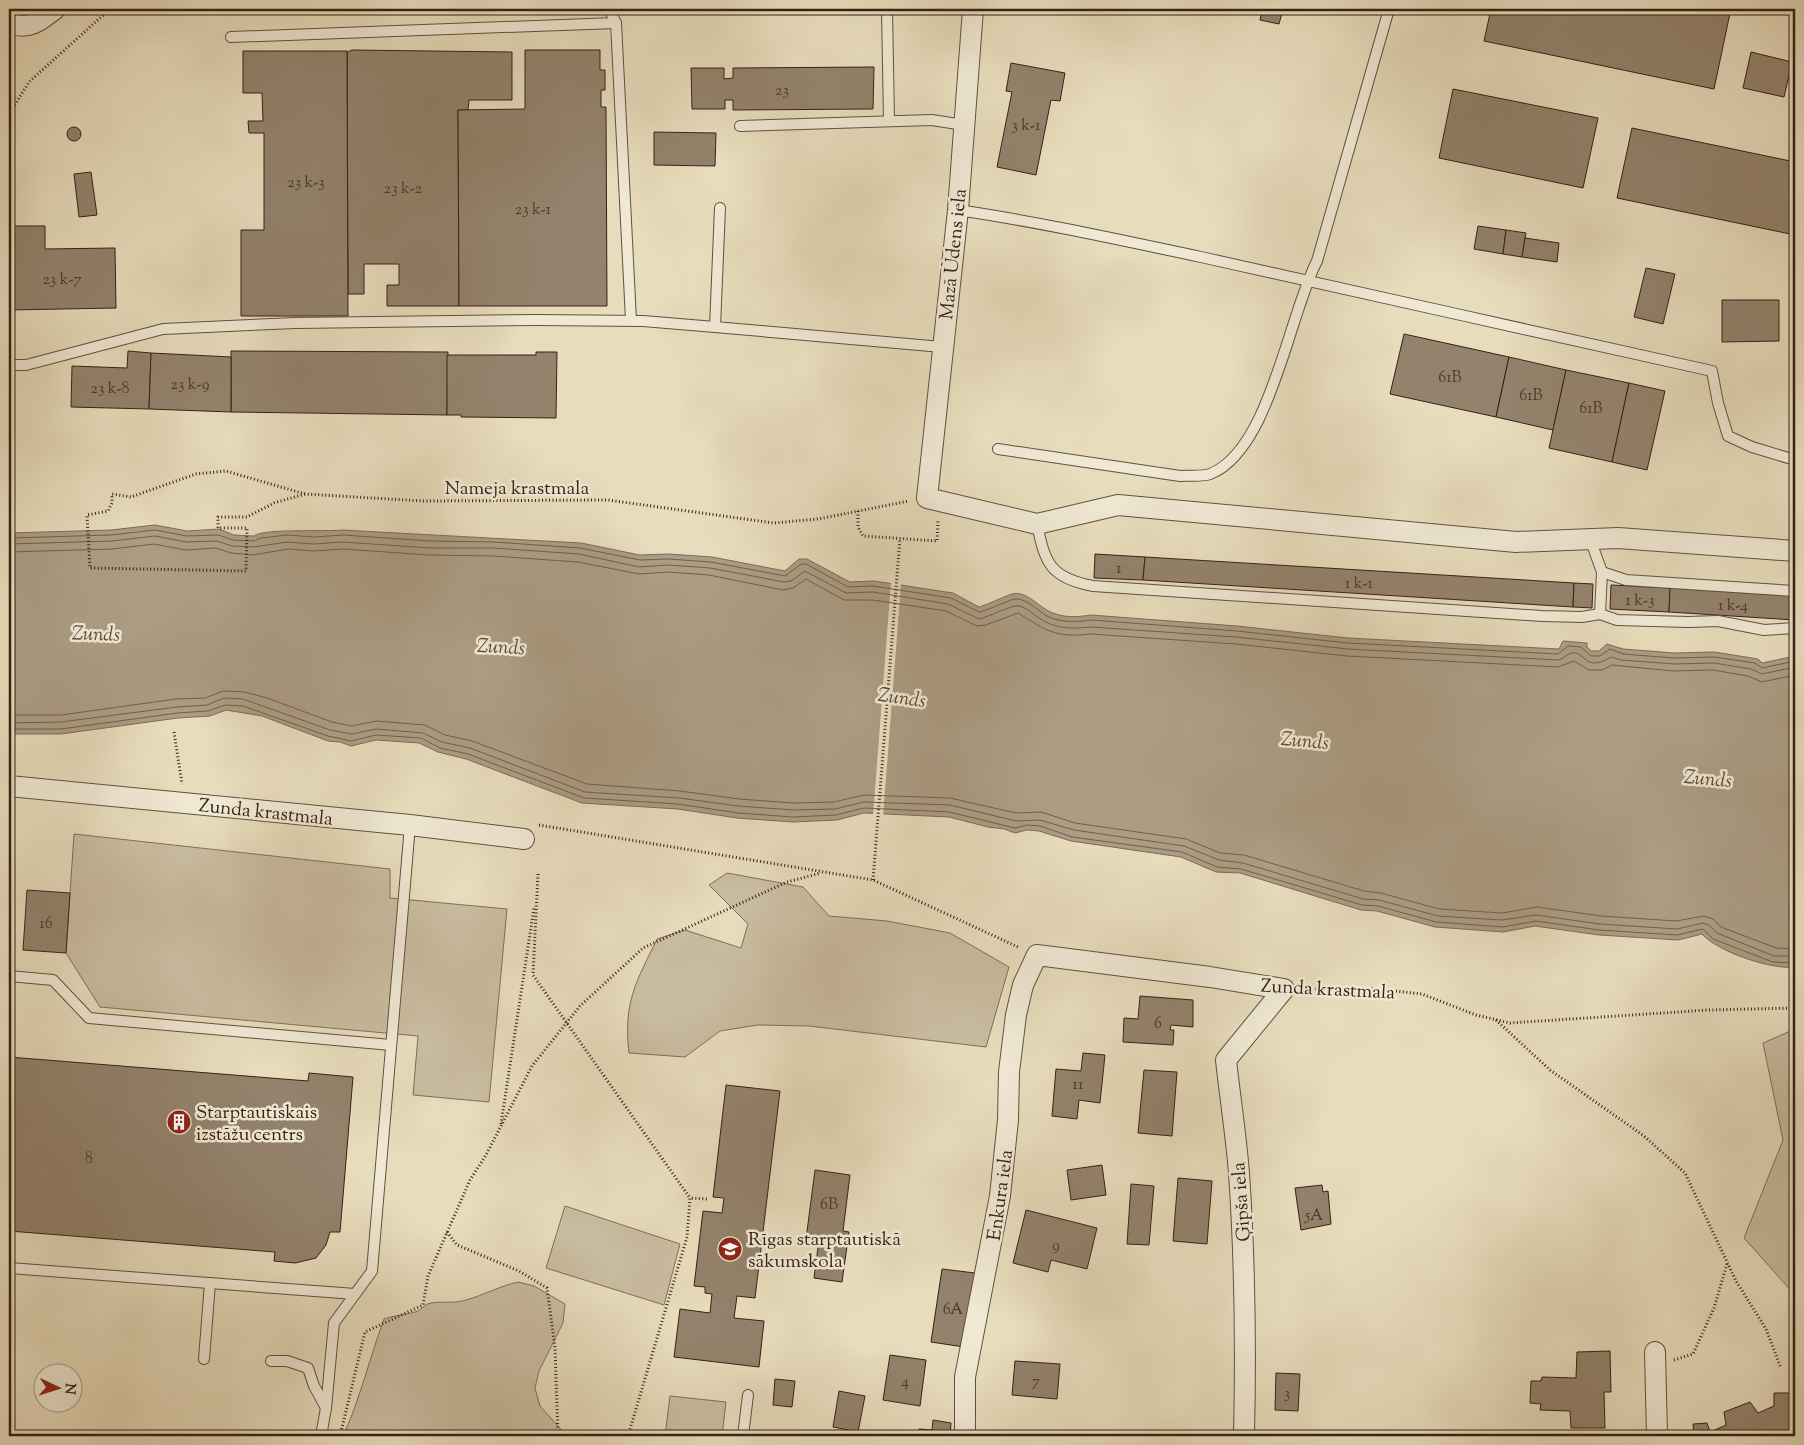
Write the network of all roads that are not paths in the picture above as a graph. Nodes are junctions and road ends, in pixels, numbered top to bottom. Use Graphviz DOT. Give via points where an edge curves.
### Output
graph roads {
  1 [pos="55,9"];
  2 [pos="608,9"];
  3 [pos="887,9"];
  4 [pos="973,9"];
  5 [pos="1389,9"];
  6 [pos="9,22"];
  7 [pos="616,24"];
  8 [pos="231,38"];
  9 [pos="889,121"];
  10 [pos="964,125"];
  11 [pos="740,126"];
  12 [pos="720,208"];
  13 [pos="958,210"];
  14 [pos="1307,280"];
  15 [pos="631,320"];
  16 [pos="715,327"];
  17 [pos="942,346"];
  18 [pos="9,365"];
  19 [pos="998,449"];
  20 [pos="1795,460"];
  21 [pos="1037,524"];
  22 [pos="1590,539"];
  23 [pos="1795,551"];
  24 [pos="1602,572"];
  25 [pos="1795,591"];
  26 [pos="1600,614"];
  27 [pos="1795,628"];
  28 [pos="9,786"];
  29 [pos="410,825"];
  30 [pos="524,839"];
  31 [pos="1037,955"];
  32 [pos="9,976"];
  33 [pos="1284,989"];
  34 [pos="391,1045"];
  35 [pos="9,1268"];
  36 [pos="210,1283"];
  37 [pos="355,1294"];
  38 [pos="1655,1359"];
  39 [pos="204,1360"];
  40 [pos="270,1361"];
  41 [pos="748,1395"];
  42 [pos="326,1408"];
  43 [pos="321,1436"];
  44 [pos="743,1436"];
  45 [pos="964,1436"];
  46 [pos="1244,1436"];
  47 [pos="1657,1436"];
  1 -- 6 [label="street" via="36,24 24,26"];
  2 -- 7 [label="lane"];
  3 -- 9 [label="lane"];
  4 -- 10 [label="street, Mazā Ūdens iela"];
  5 -- 14 [label="lane" via="1317,261"];
  7 -- 8 [label="lane"];
  7 -- 15 [label="lane"];
  9 -- 10 [label="lane" via="932,120"];
  9 -- 11 [label="lane"];
  10 -- 13 [label="street, Mazā Ūdens iela"];
  12 -- 16 [label="lane"];
  13 -- 14 [label="lane" via="1018,219"];
  13 -- 17 [label="street, Mazā Ūdens iela"];
  14 -- 19 [label="lane" via="1261,415 1236,457 1210,474 1180,476"];
  14 -- 20 [label="lane" via="1473,320 1712,371 1728,436"];
  15 -- 16 [label="lane"];
  15 -- 18 [label="lane" via="295,323 163,328 26,365"];
  16 -- 17 [label="lane"];
  17 -- 21 [label="street, Mazā Ūdens iela" via="927,498"];
  21 -- 22 [label="street" via="1118,505 1516,542"];
  21 -- 26 [label="lane" via="1044,558 1060,574 1078,584 1533,615 1582,617"];
  22 -- 23 [label="street" via="1618,538"];
  22 -- 24 [label="lane"];
  24 -- 25 [label="lane" via="1626,580"];
  24 -- 26 [label="lane"];
  26 -- 27 [label="lane" via="1617,620 1718,621 1764,630"];
  28 -- 29 [label="street, Zunda krastmala"];
  29 -- 30 [label="street, Zunda krastmala"];
  29 -- 34 [label="lane"];
  31 -- 33 [label="street, Zunda krastmala"];
  31 -- 45 [label="street, Enkura iela" via="1023,985 1016,1015 1008,1072 1008,1120 1000,1196 965,1378"];
  32 -- 34 [label="lane" via="52,980 89,1018"];
  33 -- 46 [label="street, Ģipša iela" via="1226,1060 1239,1172 1243,1242"];
  34 -- 37 [label="lane" via="372,1271"];
  35 -- 36 [label="lane"];
  36 -- 37 [label="lane"];
  36 -- 39 [label="lane"];
  37 -- 42 [label="lane" via="334,1323"];
  38 -- 47 [label="street"];
  40 -- 42 [label="lane" via="287,1361 308,1368"];
  41 -- 44 [label="lane"];
  42 -- 43 [label="lane"];
}
